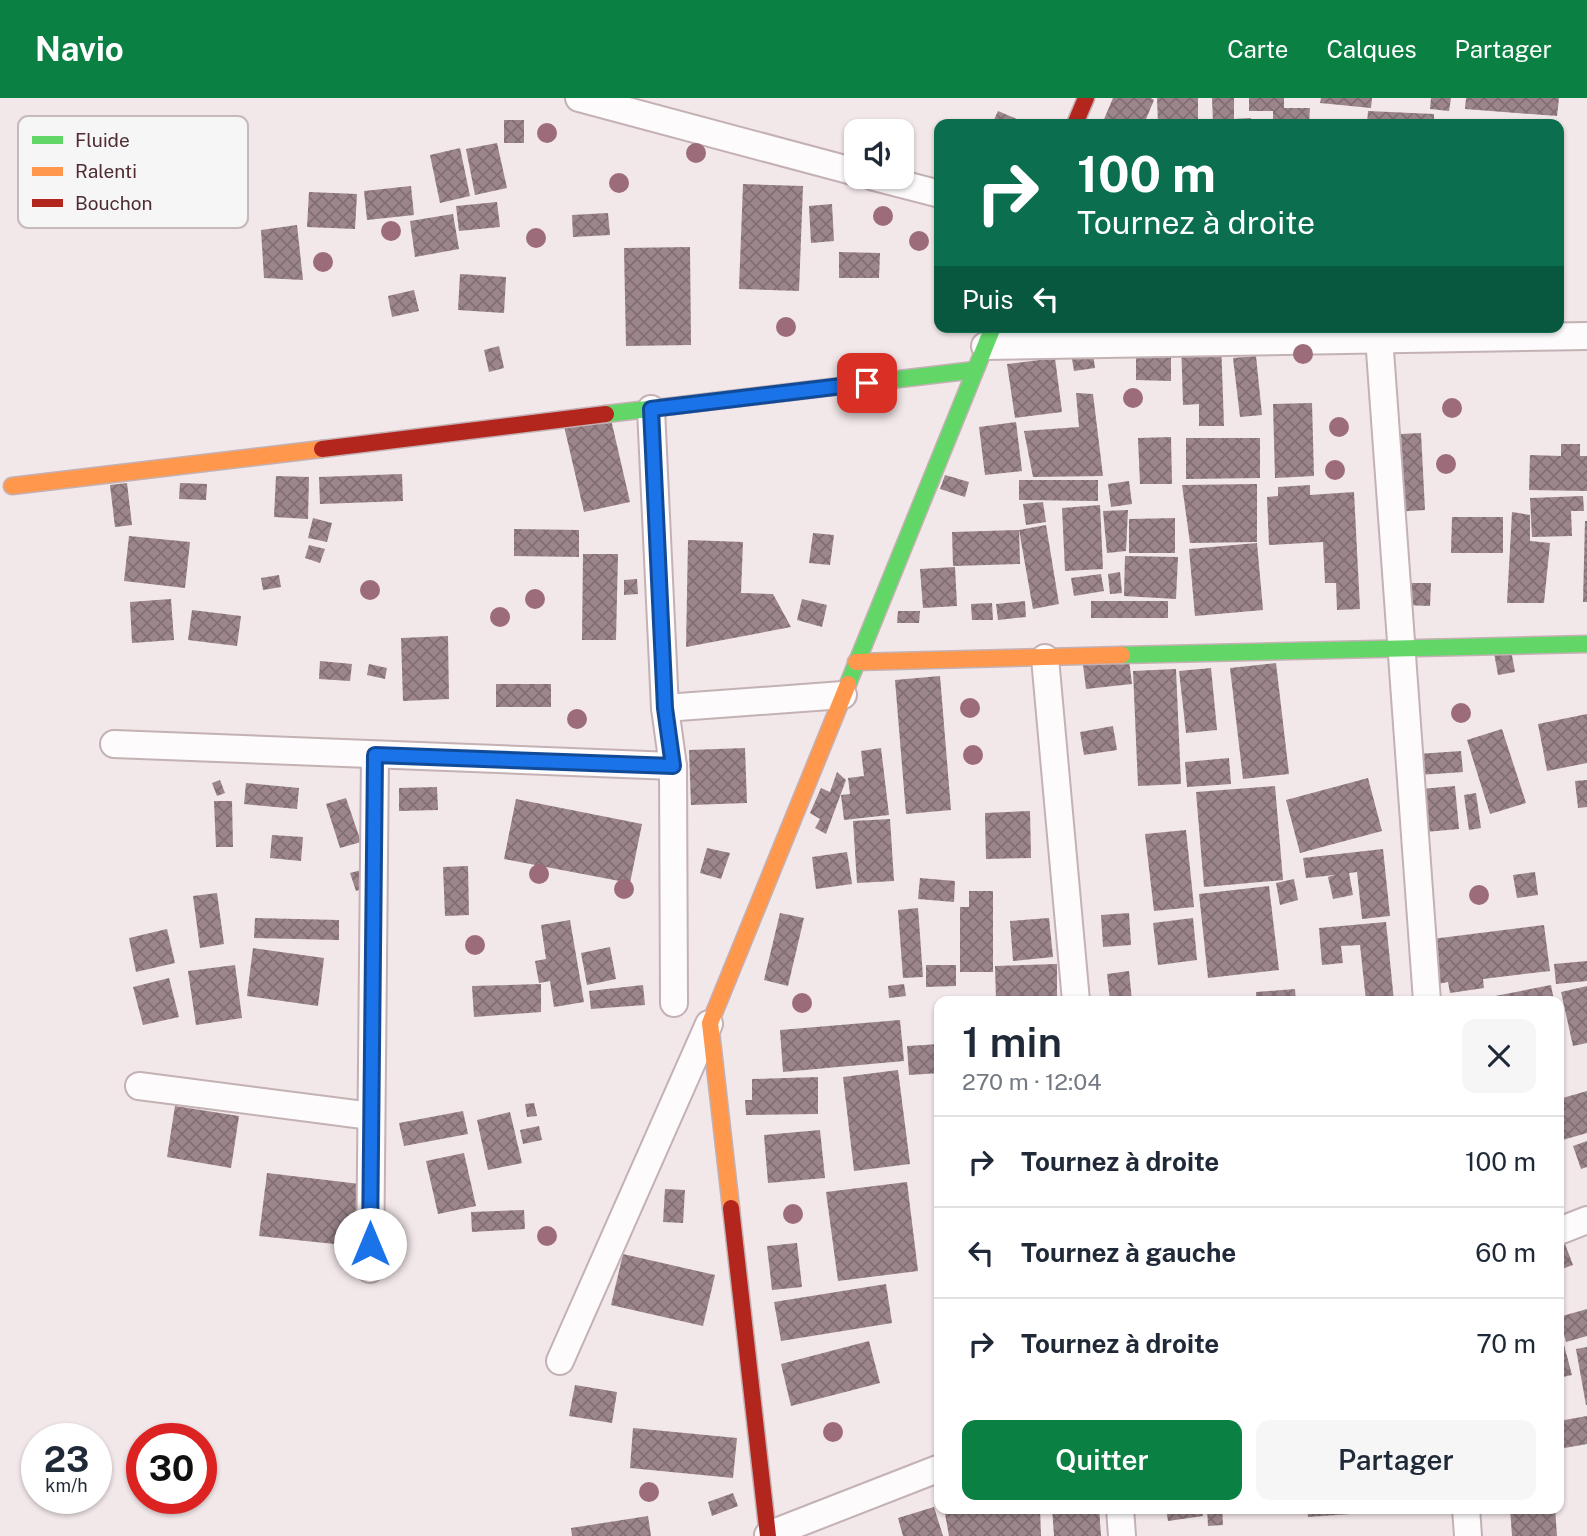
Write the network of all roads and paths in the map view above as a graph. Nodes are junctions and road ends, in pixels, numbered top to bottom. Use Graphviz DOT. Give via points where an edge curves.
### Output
graph roads {
  1 [pos="579,98"];
  2 [pos="1086,98"];
  3 [pos="1077,119"];
  4 [pos="844,169"];
  5 [pos="914,187"];
  6 [pos="934,192"];
  7 [pos="1587,336"];
  8 [pos="1379,337"];
  9 [pos="984,348"];
  10 [pos="651,409"];
  11 [pos="12,486"];
  12 [pos="1587,644"];
  13 [pos="1401,649"];
  14 [pos="1045,658"];
  15 [pos="856,662"];
  16 [pos="843,695"];
  17 [pos="665,708"];
  18 [pos="114,744"];
  19 [pos="375,755"];
  20 [pos="673,766"];
  21 [pos="1076,996"];
  22 [pos="1427,996"];
  23 [pos="674,1003"];
  24 [pos="710,1023"];
  25 [pos="139,1086"];
  26 [pos="371,1116"];
  27 [pos="1587,1220"];
  28 [pos="1564,1229"];
  29 [pos="370,1269"];
  30 [pos="560,1362"];
  31 [pos="934,1470"];
  32 [pos="1120,1514"];
  33 [pos="1466,1514"];
  34 [pos="768,1535"];
  35 [pos="1122,1536"];
  36 [pos="1468,1536"];
  1 -- 4 [label="street"];
  2 -- 3 [label="street"];
  5 -- 6 [label="street"];
  7 -- 8 [label="street"];
  8 -- 9 [label="street"];
  8 -- 13 [label="street"];
  9 -- 10 [label="street"];
  9 -- 15 [label="street"];
  10 -- 11 [label="street"];
  10 -- 17 [label="street"];
  12 -- 13 [label="street"];
  13 -- 14 [label="street"];
  13 -- 22 [label="street"];
  14 -- 15 [label="street"];
  14 -- 21 [label="street"];
  15 -- 16 [label="street"];
  16 -- 17 [label="street"];
  16 -- 24 [label="street"];
  17 -- 20 [label="street"];
  18 -- 19 [label="street"];
  19 -- 20 [label="street"];
  19 -- 26 [label="street"];
  20 -- 23 [label="street"];
  24 -- 30 [label="street"];
  24 -- 34 [label="street"];
  25 -- 26 [label="street"];
  26 -- 29 [label="street"];
  27 -- 28 [label="street"];
  31 -- 34 [label="street"];
  32 -- 35 [label="street"];
  33 -- 36 [label="street"];
}
